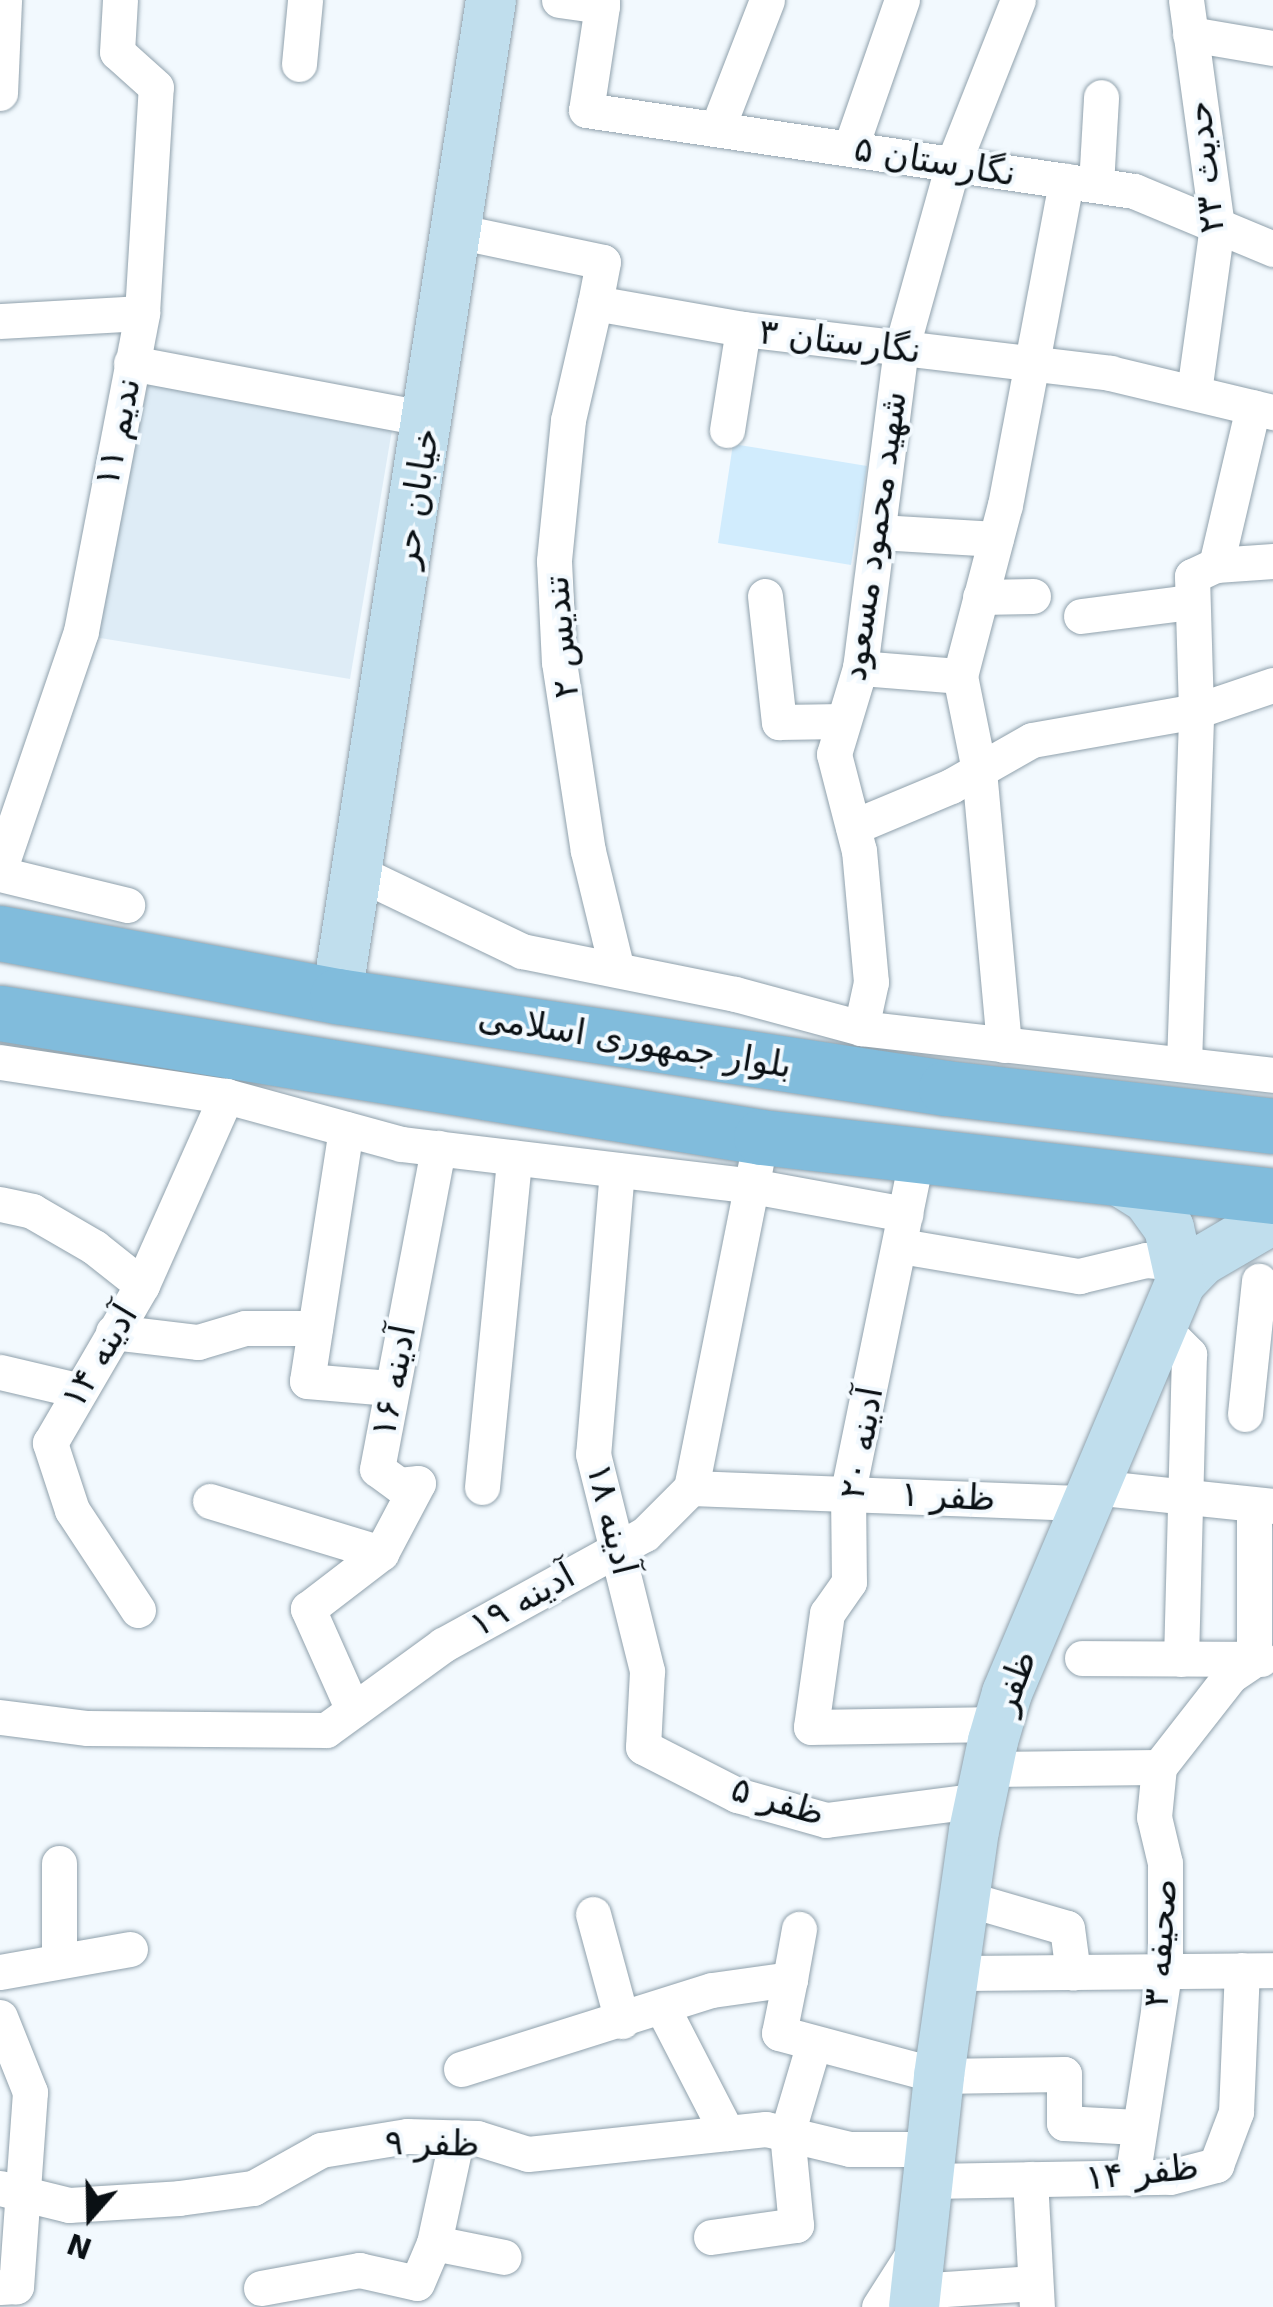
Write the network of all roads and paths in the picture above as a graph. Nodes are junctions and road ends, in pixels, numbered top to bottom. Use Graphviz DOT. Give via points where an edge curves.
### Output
graph roads {
  1 [pos="4,0"];
  2 [pos="120,0"];
  3 [pos="305,0"];
  4 [pos="491,0"];
  5 [pos="559,0"];
  6 [pos="768,0"];
  7 [pos="902,0"];
  8 [pos="1018,0"];
  9 [pos="602,3"];
  10 [pos="1188,17"];
  11 [pos="1273,48"];
  12 [pos="299,64"];
  13 [pos="0,92"];
  14 [pos="1101,97"];
  15 [pos="717,129"];
  16 [pos="850,148"];
  17 [pos="954,164"];
  18 [pos="1081,183"];
  19 [pos="1217,226"];
  20 [pos="456,231"];
  21 [pos="1273,249"];
  22 [pos="595,303"];
  23 [pos="142,312"];
  24 [pos="0,321"];
  25 [pos="742,328"];
  26 [pos="901,350"];
  27 [pos="131,364"];
  28 [pos="1032,364"];
  29 [pos="1194,392"];
  30 [pos="1263,409"];
  31 [pos="428,419"];
  32 [pos="726,430"];
  33 [pos="879,532"];
  34 [pos="996,539"];
  35 [pos="1273,561"];
  36 [pos="1216,566"];
  37 [pos="765,596"];
  38 [pos="1033,596"];
  39 [pos="980,597"];
  40 [pos="1190,602"];
  41 [pos="1082,616"];
  42 [pos="860,668"];
  43 [pos="960,676"];
  44 [pos="1273,685"];
  45 [pos="1196,711"];
  46 [pos="843,722"];
  47 [pos="979,770"];
  48 [pos="852,827"];
  49 [pos="0,871"];
  50 [pos="357,872"];
  51 [pos="127,905"];
  52 [pos="0,933"];
  53 [pos="617,970"];
  54 [pos="337,996"];
  55 [pos="0,1013"];
  56 [pos="861,1028"];
  57 [pos="1004,1044"];
  58 [pos="0,1062"];
  59 [pos="1184,1063"];
  60 [pos="948,1064"];
  61 [pos="1273,1075"];
  62 [pos="226,1096"];
  63 [pos="1273,1126"];
  64 [pos="346,1129"];
  65 [pos="438,1148"];
  66 [pos="917,1155"];
  67 [pos="514,1158"];
  68 [pos="756,1161"];
  69 [pos="617,1170"];
  70 [pos="1114,1177"];
  71 [pos="1273,1196"];
  72 [pos="0,1204"];
  73 [pos="1273,1219"];
  74 [pos="903,1230"];
  75 [pos="1266,1281"];
  76 [pos="1181,1283"];
  77 [pos="142,1286"];
  78 [pos="315,1328"];
  79 [pos="113,1332"];
  80 [pos="0,1372"];
  81 [pos="390,1388"];
  82 [pos="77,1390"];
  83 [pos="1245,1414"];
  84 [pos="482,1488"];
  85 [pos="691,1488"];
  86 [pos="848,1492"];
  87 [pos="1089,1495"];
  88 [pos="1186,1499"];
  89 [pos="210,1501"];
  90 [pos="1263,1506"];
  91 [pos="621,1547"];
  92 [pos="381,1553"];
  93 [pos="138,1610"];
  94 [pos="1082,1658"];
  95 [pos="1182,1658"];
  96 [pos="1264,1659"];
  97 [pos="353,1710"];
  98 [pos="0,1718"];
  99 [pos="642,1747"];
  100 [pos="989,1764"];
  101 [pos="1159,1767"];
  102 [pos="59,1863"];
  103 [pos="964,1898"];
  104 [pos="593,1914"];
  105 [pos="799,1929"];
  106 [pos="130,1950"];
  107 [pos="59,1958"];
  108 [pos="1165,1968"];
  109 [pos="1258,1970"];
  110 [pos="0,1972"];
  111 [pos="1072,1972"];
  112 [pos="954,1973"];
  113 [pos="790,1979"];
  114 [pos="662,2007"];
  115 [pos="0,2017"];
  116 [pos="622,2022"];
  117 [pos="814,2043"];
  118 [pos="461,2070"];
  119 [pos="939,2076"];
  120 [pos="1064,2122"];
  121 [pos="1138,2126"];
  122 [pos="727,2133"];
  123 [pos="787,2134"];
  124 [pos="457,2137"];
  125 [pos="931,2165"];
  126 [pos="1132,2178"];
  127 [pos="1047,2179"];
  128 [pos="12,2189"];
  129 [pos="710,2237"];
  130 [pos="434,2243"];
  131 [pos="504,2257"];
  132 [pos="0,2288"];
  133 [pos="261,2288"];
  134 [pos="1035,2295"];
  135 [pos="903,2302"];
  1 -- 13 [label="street"];
  2 -- 23 [label="street, ندیم ۱۱" via="117,52 156,87"];
  3 -- 12 [label="street"];
  4 -- 20 [label="street, خیابان حر"];
  5 -- 9 [label="street"];
  6 -- 15 [label="street"];
  7 -- 16 [label="street"];
  8 -- 17 [label="street, شهید محمود مسعود"];
  9 -- 15 [label="street, نگارستان ۵" via="586,110"];
  10 -- 11 [label="street"];
  10 -- 19 [label="street, حدیث ۲۳"];
  14 -- 18 [label="street"];
  15 -- 16 [label="street, نگارستان ۵"];
  16 -- 17 [label="street, نگارستان ۵"];
  17 -- 18 [label="street, نگارستان ۵"];
  17 -- 26 [label="street, شهید محمود مسعود"];
  18 -- 19 [label="street, نگارستان ۵" via="1134,191"];
  18 -- 28 [label="street"];
  19 -- 21 [label="street, نگارستان ۵"];
  19 -- 29 [label="street, حدیث ۲۳"];
  20 -- 22 [label="street" via="603,262"];
  20 -- 31 [label="street, خیابان حر"];
  22 -- 25 [label="street, نگارستان ۳"];
  22 -- 53 [label="street, تندیس ۲" via="568,420 554,561 559,662 588,851"];
  23 -- 24 [label="street"];
  23 -- 27 [label="street, ندیم ۱۱"];
  25 -- 26 [label="street, نگارستان ۳"];
  25 -- 32 [label="street"];
  26 -- 28 [label="street, نگارستان ۳"];
  26 -- 33 [label="street, شهید محمود مسعود"];
  27 -- 31 [label="street"];
  27 -- 49 [label="street, ندیم ۱۱" via="80,631"];
  28 -- 29 [label="street, نگارستان ۳"];
  28 -- 34 [label="street"];
  29 -- 30 [label="street, نگارستان ۳"];
  30 -- 36 [label="street"];
  31 -- 50 [label="street, خیابان حر"];
  33 -- 34 [label="street"];
  33 -- 42 [label="street, شهید محمود مسعود"];
  34 -- 39 [label="street"];
  35 -- 36 [label="street"];
  36 -- 40 [label="street" via="1192,576"];
  37 -- 46 [label="street" via="779,722"];
  38 -- 39 [label="street"];
  39 -- 43 [label="street"];
  40 -- 41 [label="street"];
  40 -- 45 [label="street"];
  42 -- 43 [label="street"];
  42 -- 46 [label="street, شهید محمود مسعود"];
  43 -- 47 [label="street"];
  44 -- 45 [label="street"];
  45 -- 47 [label="street" via="1032,740"];
  45 -- 59 [label="street"];
  46 -- 48 [label="street, شهید محمود مسعود" via="834,754"];
  47 -- 48 [label="street"];
  47 -- 57 [label="street"];
  48 -- 56 [label="street, شهید محمود مسعود" via="871,982"];
  49 -- 51 [label="street"];
  50 -- 53 [label="street" via="522,951"];
  50 -- 54 [label="street, خیابان حر"];
  52 -- 54 [label="main road, بلوار جمهوری اسلامی"];
  53 -- 56 [label="street"];
  54 -- 60 [label="main road, بلوار جمهوری اسلامی"];
  55 -- 68 [label="main road"];
  56 -- 60 [label="street"];
  57 -- 59 [label="street"];
  57 -- 60 [label="street"];
  58 -- 62 [label="street"];
  59 -- 61 [label="street"];
  60 -- 63 [label="main road, بلوار جمهوری اسلامی"];
  62 -- 64 [label="street"];
  62 -- 77 [label="street, آدینه ۱۴"];
  64 -- 65 [label="street"];
  64 -- 78 [label="street"];
  65 -- 67 [label="street"];
  65 -- 81 [label="street, آدینه ۱۶"];
  66 -- 68 [label="main road"];
  66 -- 70 [label="main road"];
  66 -- 74 [label="street, آدینه ۲۰"];
  67 -- 69 [label="street"];
  67 -- 84 [label="street"];
  68 -- 69 [label="street"];
  68 -- 74 [label="street"];
  68 -- 85 [label="street"];
  69 -- 91 [label="street, آدینه ۱۸" via="593,1454"];
  70 -- 71 [label="main road"];
  70 -- 76 [label="street" via="1147,1198 1169,1228"];
  72 -- 77 [label="street" via="32,1211 94,1247"];
  73 -- 76 [label="street"];
  74 -- 76 [label="street" via="1079,1276 1146,1260"];
  74 -- 86 [label="street, آدینه ۲۰"];
  75 -- 76 [label="street"];
  75 -- 83 [label="street"];
  76 -- 87 [label="street, ظفر"];
  76 -- 88 [label="street" via="1189,1354"];
  77 -- 79 [label="street, آدینه ۱۴"];
  78 -- 79 [label="street" via="244,1328 198,1342"];
  78 -- 81 [label="street" via="307,1382"];
  79 -- 82 [label="street, آدینه ۱۴"];
  80 -- 82 [label="street"];
  81 -- 92 [label="street, آدینه ۱۶" via="376,1469 400,1485 418,1484"];
  82 -- 93 [label="street, آدینه ۱۴" via="50,1443 72,1510"];
  85 -- 86 [label="street, ظفر ۱"];
  85 -- 91 [label="street, آدینه ۱۹" via="646,1534"];
  86 -- 87 [label="street, ظفر ۱"];
  86 -- 100 [label="street, آدینه ۲۰" via="849,1582 827,1613 811,1728"];
  87 -- 88 [label="street, ظفر ۱"];
  87 -- 100 [label="street, ظفر"];
  88 -- 90 [label="street, ظفر ۱"];
  88 -- 95 [label="street"];
  89 -- 92 [label="street"];
  90 -- 96 [label="street"];
  91 -- 97 [label="street, آدینه ۱۹" via="443,1645"];
  91 -- 99 [label="street, آدینه ۱۸" via="647,1671"];
  92 -- 97 [label="street, آدینه ۱۶" via="308,1610"];
  94 -- 95 [label="street"];
  95 -- 96 [label="street"];
  96 -- 101 [label="street" via="1230,1676"];
  97 -- 98 [label="street, آدینه ۱۹" via="326,1730 87,1728"];
  99 -- 100 [label="street, ظفر ۵" via="738,1795 826,1820"];
  100 -- 101 [label="street"];
  100 -- 103 [label="street, ظفر"];
  101 -- 108 [label="street, صحیفه ۳" via="1154,1817 1165,1863"];
  102 -- 107 [label="street"];
  103 -- 111 [label="street" via="1068,1928"];
  103 -- 112 [label="street, ظفر"];
  104 -- 116 [label="street"];
  105 -- 113 [label="street"];
  106 -- 107 [label="street"];
  107 -- 110 [label="street"];
  108 -- 109 [label="street"];
  108 -- 111 [label="street"];
  108 -- 121 [label="street, صحیفه ۳"];
  109 -- 126 [label="street, ظفر ۱۴" via="1236,2112 1216,2164"];
  111 -- 112 [label="street"];
  112 -- 119 [label="street, ظفر"];
  113 -- 114 [label="street" via="712,1990"];
  113 -- 117 [label="street" via="779,2033"];
  114 -- 116 [label="street"];
  114 -- 122 [label="street"];
  115 -- 128 [label="street" via="30,2092"];
  116 -- 118 [label="street"];
  117 -- 119 [label="street"];
  117 -- 123 [label="street"];
  119 -- 120 [label="street" via="1064,2074"];
  119 -- 125 [label="street, ظفر"];
  120 -- 121 [label="street"];
  120 -- 127 [label="street"];
  121 -- 126 [label="street, صحیفه ۳"];
  122 -- 123 [label="street, ظفر ۹"];
  122 -- 124 [label="street, ظفر ۹" via="528,2154"];
  123 -- 125 [label="street, ظفر ۹"];
  123 -- 129 [label="street" via="796,2225"];
  124 -- 128 [label="street, ظفر ۹" via="407,2136 321,2150 253,2188 197,2195 70,2204"];
  124 -- 130 [label="street"];
  125 -- 127 [label="street, ظفر ۱۴"];
  125 -- 135 [label="street, ظفر" via="922,2239"];
  126 -- 127 [label="street, ظفر ۱۴"];
  127 -- 134 [label="street"];
  128 -- 132 [label="street" via="16,2286"];
  130 -- 131 [label="street"];
  130 -- 133 [label="street" via="417,2283 359,2270"];
  134 -- 135 [label="street"];
}
